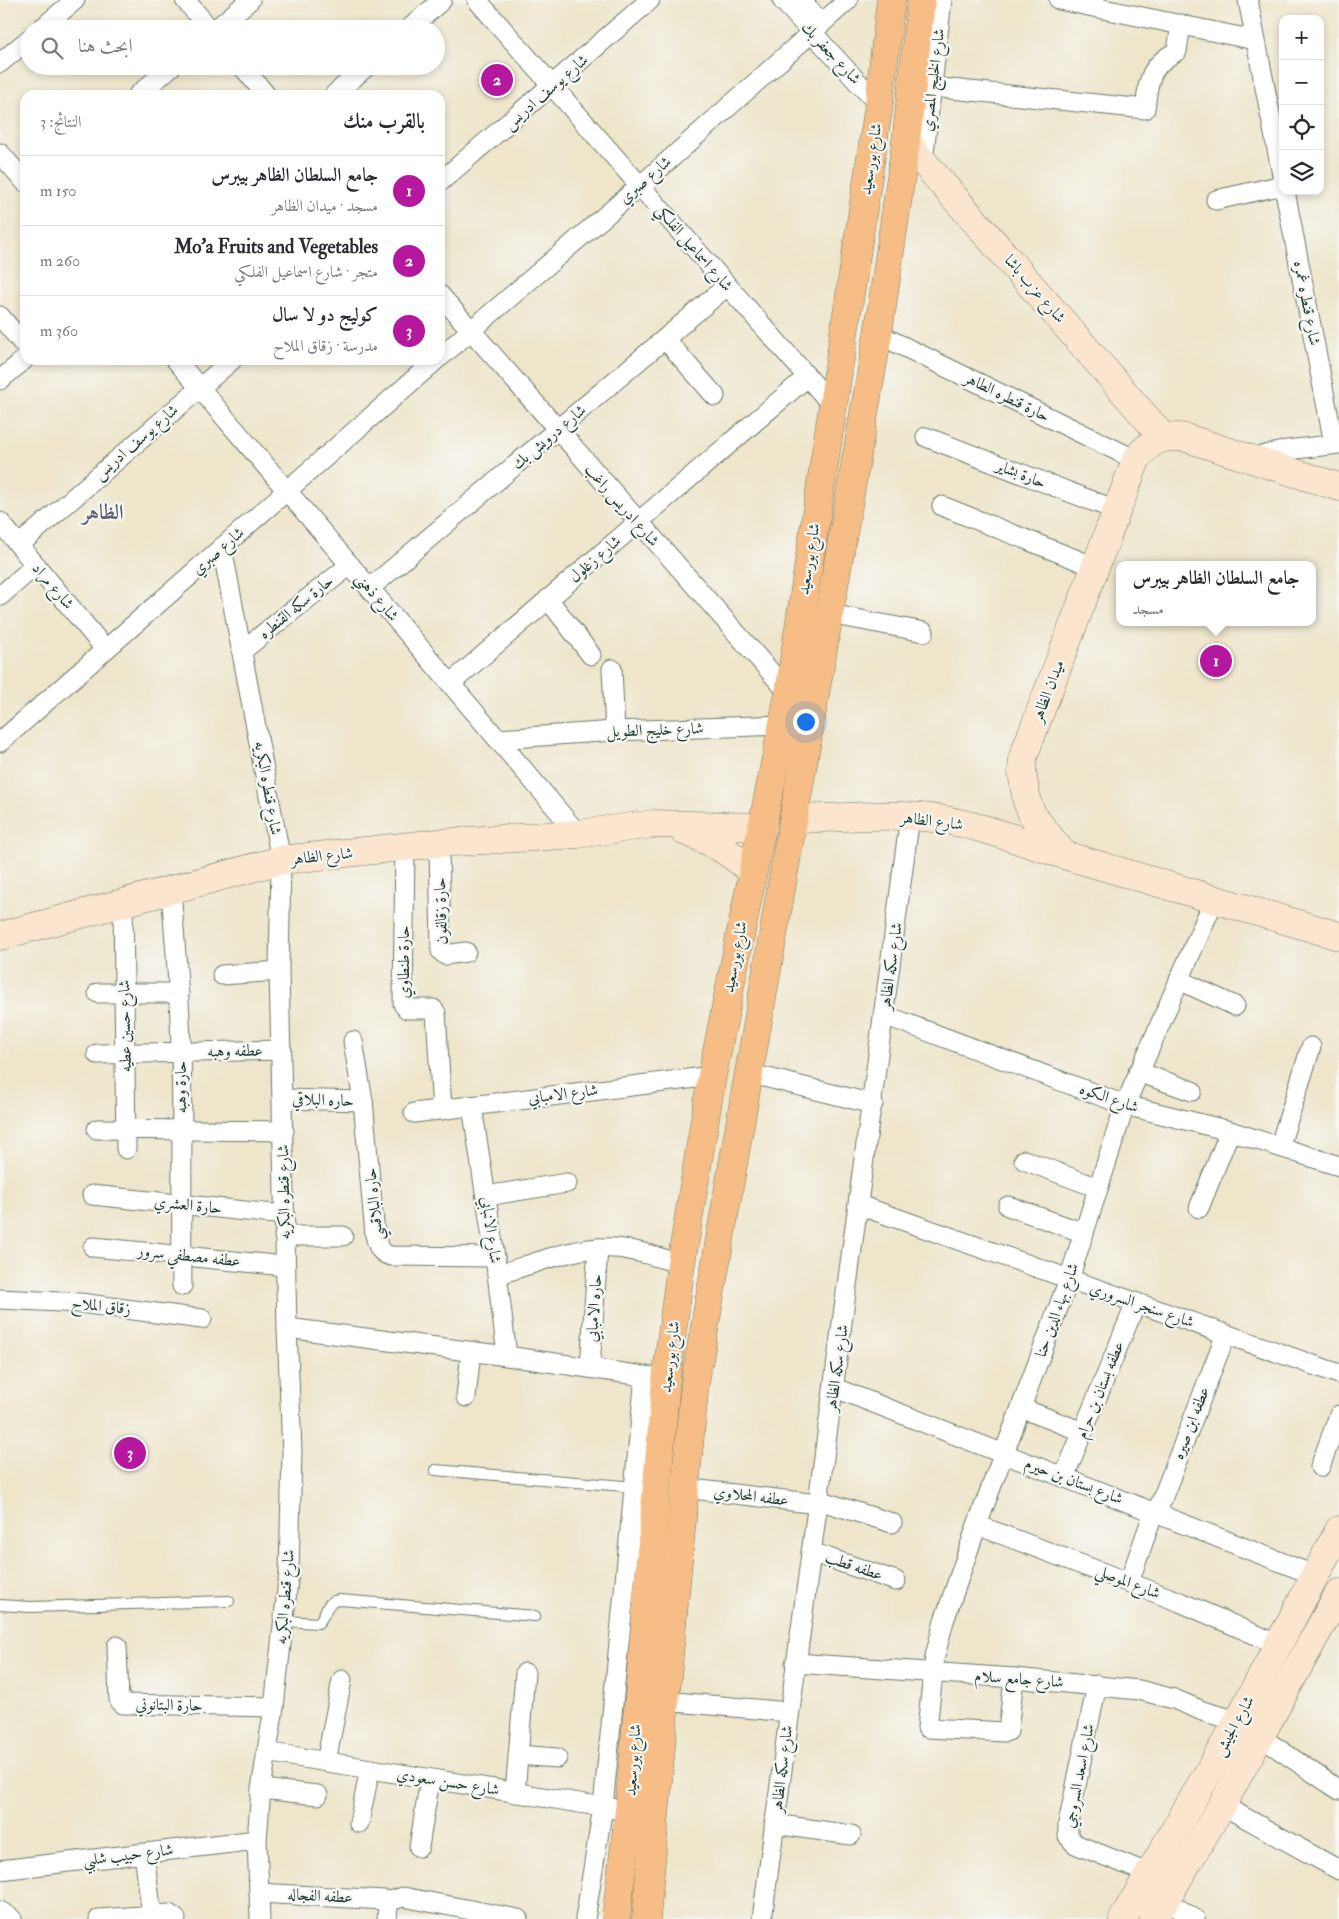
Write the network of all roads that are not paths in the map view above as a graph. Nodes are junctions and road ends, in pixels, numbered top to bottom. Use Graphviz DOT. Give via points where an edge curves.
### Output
graph roads {
  1 [pos="75,0"];
  2 [pos="185,0"];
  3 [pos="250,0"];
  4 [pos="442,0"];
  5 [pos="477,0"];
  6 [pos="650,0"];
  7 [pos="782,0"];
  8 [pos="801,0"];
  9 [pos="848,0"];
  10 [pos="891,0"];
  11 [pos="921,0"];
  12 [pos="942,0"];
  13 [pos="1059,0"];
  14 [pos="1248,0"];
  15 [pos="52,20"];
  16 [pos="202,20"];
  17 [pos="227,20"];
  18 [pos="419,20"];
  19 [pos="1181,24"];
  20 [pos="816,27"];
  21 [pos="1255,40"];
  22 [pos="20,46"];
  23 [pos="0,63"];
  24 [pos="161,75"];
  25 [pos="249,75"];
  26 [pos="356,75"];
  27 [pos="553,86"];
  28 [pos="932,88"];
  29 [pos="144,90"];
  30 [pos="262,90"];
  31 [pos="340,90"];
  32 [pos="879,105"];
  33 [pos="915,151"];
  34 [pos="0,153"];
  35 [pos="1279,160"];
  36 [pos="20,176"];
  37 [pos="445,178"];
  38 [pos="640,186"];
  39 [pos="1279,186"];
  40 [pos="1286,195"];
  41 [pos="1216,200"];
  42 [pos="727,286"];
  43 [pos="445,301"];
  44 [pos="0,316"];
  45 [pos="470,330"];
  46 [pos="878,334"];
  47 [pos="664,339"];
  48 [pos="20,340"];
  49 [pos="445,352"];
  50 [pos="20,363"];
  51 [pos="180,365"];
  52 [pos="226,365"];
  53 [pos="430,365"];
  54 [pos="807,377"];
  55 [pos="0,380"];
  56 [pos="200,388"];
  57 [pos="715,396"];
  58 [pos="833,406"];
  59 [pos="556,430"];
  60 [pos="926,437"];
  61 [pos="1163,437"];
  62 [pos="1337,444"];
  63 [pos="1253,458"];
  64 [pos="1136,460"];
  65 [pos="1339,487"];
  66 [pos="287,490"];
  67 [pos="942,506"];
  68 [pos="1116,510"];
  69 [pos="0,522"];
  70 [pos="638,522"];
  71 [pos="19,545"];
  72 [pos="222,548"];
  73 [pos="350,564"];
  74 [pos="36,565"];
  75 [pos="1095,567"];
  76 [pos="370,588"];
  77 [pos="0,596"];
  78 [pos="548,599"];
  79 [pos="830,614"];
  80 [pos="924,632"];
  81 [pos="105,649"];
  82 [pos="243,650"];
  83 [pos="592,655"];
  84 [pos="612,669"];
  85 [pos="450,683"];
  86 [pos="789,694"];
  87 [pos="814,701"];
  88 [pos="783,725"];
  89 [pos="615,731"];
  90 [pos="810,731"];
  91 [pos="498,739"];
  92 [pos="0,742"];
  93 [pos="910,816"];
  94 [pos="795,819"];
  95 [pos="653,824"];
  96 [pos="763,827"];
  97 [pos="578,834"];
  98 [pos="439,844"];
  99 [pos="405,847"];
  100 [pos="1064,855"];
  101 [pos="281,860"];
  102 [pos="752,872"];
  103 [pos="171,890"];
  104 [pos="1214,900"];
  105 [pos="123,902"];
  106 [pos="0,936"];
  107 [pos="1339,936"];
  108 [pos="466,952"];
  109 [pos="279,971"];
  110 [pos="222,975"];
  111 [pos="1178,980"];
  112 [pos="98,993"];
  113 [pos="124,993"];
  114 [pos="179,993"];
  115 [pos="1235,1006"];
  116 [pos="884,1015"];
  117 [pos="353,1041"];
  118 [pos="1311,1047"];
  119 [pos="282,1050"];
  120 [pos="181,1052"];
  121 [pos="97,1054"];
  122 [pos="125,1054"];
  123 [pos="1138,1072"];
  124 [pos="748,1073"];
  125 [pos="712,1076"];
  126 [pos="1192,1090"];
  127 [pos="283,1099"];
  128 [pos="363,1101"];
  129 [pos="873,1104"];
  130 [pos="1125,1105"];
  131 [pos="472,1106"];
  132 [pos="442,1110"];
  133 [pos="414,1113"];
  134 [pos="97,1129"];
  135 [pos="126,1129"];
  136 [pos="181,1129"];
  137 [pos="1230,1130"];
  138 [pos="284,1131"];
  139 [pos="1280,1145"];
  140 [pos="126,1149"];
  141 [pos="1024,1160"];
  142 [pos="1339,1166"];
  143 [pos="567,1183"];
  144 [pos="1098,1188"];
  145 [pos="92,1195"];
  146 [pos="486,1196"];
  147 [pos="180,1204"];
  148 [pos="860,1205"];
  149 [pos="1008,1206"];
  150 [pos="1199,1208"];
  151 [pos="284,1215"];
  152 [pos="1084,1233"];
  153 [pos="284,1236"];
  154 [pos="343,1236"];
  155 [pos="93,1247"];
  156 [pos="598,1248"];
  157 [pos="182,1256"];
  158 [pos="682,1264"];
  159 [pos="285,1266"];
  160 [pos="496,1266"];
  161 [pos="1069,1279"];
  162 [pos="182,1286"];
  163 [pos="0,1299"];
  164 [pos="1136,1303"];
  165 [pos="202,1319"];
  166 [pos="287,1328"];
  167 [pos="1226,1334"];
  168 [pos="471,1352"];
  169 [pos="507,1356"];
  170 [pos="590,1368"];
  171 [pos="1339,1374"];
  172 [pos="656,1378"];
  173 [pos="835,1388"];
  174 [pos="466,1397"];
  175 [pos="1021,1408"];
  176 [pos="1339,1415"];
  177 [pos="1083,1432"];
  178 [pos="1004,1454"];
  179 [pos="1320,1466"];
  180 [pos="435,1470"];
  181 [pos="1064,1477"];
  182 [pos="636,1488"];
  183 [pos="684,1488"];
  184 [pos="818,1502"];
  185 [pos="1155,1512"];
  186 [pos="892,1523"];
  187 [pos="977,1525"];
  188 [pos="1339,1530"];
  189 [pos="811,1552"];
  190 [pos="1314,1575"];
  191 [pos="896,1581"];
  192 [pos="1129,1582"];
  193 [pos="1339,1593"];
  194 [pos="229,1601"];
  195 [pos="0,1605"];
  196 [pos="535,1616"];
  197 [pos="284,1621"];
  198 [pos="1277,1644"];
  199 [pos="117,1646"];
  200 [pos="795,1663"];
  201 [pos="525,1673"];
  202 [pos="932,1673"];
  203 [pos="1014,1678"];
  204 [pos="342,1680"];
  205 [pos="1097,1685"];
  206 [pos="664,1701"];
  207 [pos="274,1707"];
  208 [pos="789,1712"];
  209 [pos="1248,1728"];
  210 [pos="266,1752"];
  211 [pos="518,1755"];
  212 [pos="557,1758"];
  213 [pos="326,1762"];
  214 [pos="370,1769"];
  215 [pos="430,1779"];
  216 [pos="261,1789"];
  217 [pos="1339,1790"];
  218 [pos="515,1793"];
  219 [pos="318,1795"];
  220 [pos="1222,1805"];
  221 [pos="616,1809"];
  222 [pos="359,1823"];
  223 [pos="774,1824"];
  224 [pos="851,1836"];
  225 [pos="257,1840"];
  226 [pos="419,1847"];
  227 [pos="144,1854"];
  228 [pos="0,1870"];
  229 [pos="1339,1870"];
  230 [pos="1150,1874"];
  231 [pos="259,1893"];
  232 [pos="385,1907"];
  233 [pos="1160,1909"];
  234 [pos="0,1911"];
  235 [pos="152,1915"];
  236 [pos="472,1915"];
  237 [pos="12,1919"];
  238 [pos="99,1919"];
  239 [pos="176,1919"];
  240 [pos="260,1919"];
  241 [pos="518,1919"];
  242 [pos="585,1919"];
  243 [pos="616,1919"];
  244 [pos="646,1919"];
  245 [pos="762,1919"];
  246 [pos="1123,1919"];
  247 [pos="1195,1919"];
  1 -- 15 [label="street"];
  2 -- 16 [label="street"];
  3 -- 17 [label="street"];
  4 -- 18 [label="street"];
  5 -- 27 [label="street, شارع اسماعيل الفلكي"];
  6 -- 27 [label="street, شارع يوسف ادريس"];
  7 -- 20 [label="street, شارع جعفر بك"];
  8 -- 20 [label="street, شارع جعفر بك"];
  9 -- 20 [label="street, شارع صبري"];
  10 -- 32 [label="main road, شارع بورسعيد"];
  11 -- 33 [label="main road, شارع بورسعيد"];
  12 -- 28 [label="street, شارع الخليج المصري"];
  13 -- 19 [label="street"];
  14 -- 21 [label="street"];
  19 -- 21 [label="street"];
  19 -- 28 [label="street" via="1177,51 1160,61 1150,75 1145,110"];
  20 -- 32 [label="street, شارع جعفر بك"];
  20 -- 38 [label="street, شارع صبري"];
  21 -- 35 [label="street"];
  22 -- 23 [label="street"];
  24 -- 29 [label="street"];
  25 -- 30 [label="street"];
  26 -- 31 [label="street"];
  27 -- 37 [label="street, شارع يوسف ادريس"];
  27 -- 38 [label="street, شارع اسماعيل الفلكي"];
  28 -- 33 [label="street, شارع الخليج المصري"];
  32 -- 58 [label="main road, شارع بورسعيد"];
  33 -- 46 [label="main road, شارع بورسعيد"];
  33 -- 61 [label="main road, شارع عزب باشا"];
  34 -- 36 [label="street"];
  38 -- 42 [label="street, شارع اسماعيل الفلكي"];
  38 -- 45 [label="street, شارع صبري"];
  39 -- 41 [label="street"];
  40 -- 62 [label="street, شارع قنطره غمره"];
  42 -- 47 [label="street, شارع درويش بك"];
  42 -- 54 [label="street, شارع اسماعيل الفلكي"];
  43 -- 45 [label="street, شارع ادريس راغب"];
  44 -- 48 [label="street"];
  45 -- 49 [label="street, شارع صبري"];
  45 -- 59 [label="street, شارع ادريس راغب"];
  46 -- 64 [label="street, حارة قنطره الطاهر"];
  46 -- 79 [label="main road, شارع بورسعيد"];
  47 -- 57 [label="street"];
  47 -- 59 [label="street, شارع درويش بك"];
  50 -- 55 [label="street"];
  51 -- 56 [label="street, شارع ذهني"];
  52 -- 56 [label="street, شارع يوسف ادريس"];
  53 -- 66 [label="street, شارع صبري"];
  54 -- 58 [label="street, شارع اسماعيل الفلكي"];
  54 -- 70 [label="street, شارع زغلول"];
  56 -- 66 [label="street, شارع ذهني"];
  56 -- 71 [label="street, شارع يوسف ادريس"];
  58 -- 86 [label="main road, شارع بورسعيد"];
  59 -- 70 [label="street, شارع ادريس راغب"];
  59 -- 76 [label="street, شارع درويش بك"];
  60 -- 68 [label="street, حارة بشاير"];
  61 -- 63 [label="main road" via="1186,438"];
  61 -- 64 [label="main road, ميدان الظاهر" via="1152,442"];
  62 -- 63 [label="street"];
  63 -- 65 [label="main road"];
  64 -- 68 [label="main road, ميدان الظاهر"];
  66 -- 72 [label="street, شارع صبري"];
  66 -- 73 [label="street, شارع ذهني"];
  67 -- 75 [label="street"];
  68 -- 75 [label="main road, ميدان الظاهر"];
  69 -- 71 [label="street, شارع مراد"];
  70 -- 78 [label="street, شارع زغلول"];
  70 -- 86 [label="street, شارع ادريس راغب"];
  71 -- 74 [label="street, شارع مراد"];
  72 -- 81 [label="street, شارع صبري"];
  72 -- 82 [label="street, شارع قنطره البكريه"];
  73 -- 76 [label="street, شارع ذهني"];
  73 -- 82 [label="street, حارة سكه القنطره"];
  74 -- 77 [label="street"];
  74 -- 81 [label="street, شارع مراد"];
  75 -- 100 [label="main road, ميدان الظاهر" via="1022,764 1023,787 1033,816"];
  76 -- 85 [label="street, شارع ذهني"];
  78 -- 83 [label="street"];
  78 -- 85 [label="street, شارع زغلول"];
  79 -- 80 [label="street"];
  79 -- 87 [label="main road, شارع بورسعيد"];
  81 -- 92 [label="street, شارع صبري"];
  82 -- 101 [label="street, شارع قنطره البكريه"];
  84 -- 89 [label="street"];
  85 -- 91 [label="street, شارع ذهني"];
  86 -- 87 [label="street"];
  86 -- 88 [label="main road, شارع بورسعيد"];
  87 -- 90 [label="main road, شارع بورسعيد"];
  88 -- 89 [label="street, شارع خليج الطويل"];
  88 -- 90 [label="street, شارع خليج الطويل"];
  88 -- 96 [label="main road, شارع بورسعيد"];
  89 -- 91 [label="street, شارع خليج الطويل"];
  90 -- 94 [label="main road, شارع بورسعيد"];
  91 -- 97 [label="street, شارع ذهني"];
  93 -- 94 [label="main road, شارع الظاهر"];
  93 -- 100 [label="main road, شارع الظاهر" via="968,825"];
  93 -- 116 [label="street, شارع سكه الظاهر"];
  94 -- 124 [label="main road, شارع بورسعيد"];
  95 -- 96 [label="main road, شارع الظاهر"];
  95 -- 97 [label="main road, شارع الظاهر"];
  95 -- 102 [label="main road, شارع الظاهر" via="718,845"];
  96 -- 102 [label="main road, شارع بورسعيد"];
  97 -- 98 [label="main road, شارع الظاهر"];
  98 -- 99 [label="main road, شارع الظاهر"];
  98 -- 108 [label="street, حارة زقالفون" via="441,952 445,955"];
  99 -- 101 [label="main road, شارع الظاهر"];
  99 -- 132 [label="street, حارة طنطاوي" via="403,1004 407,1009 429,1008 436,1013"];
  100 -- 104 [label="main road"];
  101 -- 103 [label="main road, شارع الظاهر"];
  101 -- 109 [label="street, شارع قنطره البكريه"];
  102 -- 125 [label="main road, شارع بورسعيد"];
  103 -- 105 [label="main road, شارع الظاهر"];
  103 -- 114 [label="street, حارة وهبه"];
  104 -- 107 [label="main road"];
  104 -- 111 [label="street, شارع بهاء الدين حنا"];
  105 -- 106 [label="main road, شارع الظاهر"];
  105 -- 113 [label="street, شارع حسين عطيه"];
  109 -- 110 [label="street"];
  109 -- 119 [label="street, شارع قنطره البكريه"];
  111 -- 115 [label="street"];
  111 -- 123 [label="street, شارع بهاء الدين حنا"];
  112 -- 113 [label="street"];
  113 -- 114 [label="street"];
  113 -- 122 [label="street, شارع حسين عطيه"];
  114 -- 120 [label="street, حارة وهبه"];
  116 -- 129 [label="street, شارع سكه الظاهر"];
  116 -- 130 [label="street, شارع الكوه"];
  117 -- 128 [label="street, حاره البلاقسي"];
  118 -- 139 [label="street"];
  119 -- 120 [label="street, عطفه وهبه"];
  119 -- 127 [label="street, شارع قنطره البكريه"];
  120 -- 122 [label="street, عطفه وهبه"];
  120 -- 136 [label="street, حارة وهبه"];
  121 -- 122 [label="street, عطفه وهبه"];
  122 -- 135 [label="street, شارع حسين عطيه"];
  123 -- 126 [label="street"];
  123 -- 130 [label="street, شارع بهاء الدين حنا"];
  124 -- 129 [label="street"];
  124 -- 183 [label="main road, شارع بورسعيد" via="696,1382"];
  125 -- 131 [label="street, شارع الامبابي"];
  125 -- 158 [label="main road, شارع بورسعيد"];
  127 -- 128 [label="street, حاره البلاقي"];
  127 -- 138 [label="street, شارع قنطره البكريه"];
  128 -- 160 [label="street, حاره البلاقسي" via="379,1250 391,1256"];
  129 -- 148 [label="street, شارع سكه الظاهر"];
  130 -- 137 [label="street, شارع الكوه"];
  130 -- 144 [label="street, شارع بهاء الدين حنا"];
  131 -- 132 [label="street, شارع الامبابي"];
  131 -- 146 [label="street, شارع الانبابي"];
  132 -- 133 [label="street, شارع الامبابي"];
  134 -- 135 [label="street"];
  135 -- 136 [label="street"];
  135 -- 140 [label="street, شارع حسين عطيه"];
  136 -- 138 [label="street"];
  136 -- 147 [label="street, حارة وهبه"];
  137 -- 139 [label="street, شارع الكوه"];
  137 -- 150 [label="street"];
  138 -- 151 [label="street, شارع قنطره البكريه"];
  139 -- 142 [label="street, شارع الكوه"];
  141 -- 144 [label="street"];
  143 -- 146 [label="street"];
  144 -- 152 [label="street, شارع بهاء الدين حنا"];
  145 -- 147 [label="street, حارة العشري"];
  146 -- 160 [label="street, شارع الانبابي"];
  147 -- 151 [label="street, حارة العشري"];
  147 -- 157 [label="street, حارة وهبه"];
  148 -- 161 [label="street, شارع سنجر السروري"];
  148 -- 173 [label="street, شارع سكه الظاهر"];
  149 -- 152 [label="street"];
  151 -- 153 [label="street, شارع قنطره البكريه"];
  152 -- 161 [label="street, شارع بهاء الدين حنا"];
  153 -- 154 [label="street"];
  153 -- 159 [label="street, شارع قنطره البكريه"];
  155 -- 157 [label="street, عطفه مصطفي سرور"];
  156 -- 158 [label="street" via="616,1248"];
  156 -- 160 [label="street"];
  156 -- 170 [label="street, حاره الامبابي"];
  157 -- 159 [label="street, عطفه مصطفي سرور"];
  157 -- 162 [label="street, حارة وهبه"];
  158 -- 172 [label="main road, شارع بورسعيد"];
  159 -- 166 [label="street, شارع قنطره البكريه"];
  160 -- 169 [label="street, شارع الانبابي"];
  161 -- 164 [label="street, شارع سنجر السروري"];
  161 -- 175 [label="street, شارع بهاء الدين حنا"];
  163 -- 165 [label="street, زقاق الملاح" via="80,1303"];
  164 -- 167 [label="street, شارع سنجر السروري"];
  164 -- 177 [label="street, عطفه بستان بن حرام"];
  166 -- 168 [label="street"];
  166 -- 197 [label="street, شارع قنطره البكريه" via="292,1452 289,1572"];
  167 -- 171 [label="street, شارع سنجر السروري"];
  167 -- 185 [label="street, عطفه ابن صيره"];
  168 -- 169 [label="street"];
  168 -- 174 [label="street"];
  169 -- 170 [label="street"];
  170 -- 172 [label="street"];
  172 -- 182 [label="street, شارع بورسعيد"];
  172 -- 221 [label="main road, شارع بورسعيد"];
  173 -- 178 [label="street, شارع بستان بن حيرم"];
  173 -- 184 [label="street, شارع سكه الظاهر"];
  175 -- 177 [label="street"];
  175 -- 178 [label="street, شارع بهاء الدين حنا"];
  176 -- 179 [label="street"];
  177 -- 181 [label="street, عطفه بستان بن حرام"];
  178 -- 181 [label="street, شارع بستان بن حيرم"];
  178 -- 187 [label="street, شارع بهاء الدين حنا"];
  180 -- 182 [label="lane"];
  181 -- 185 [label="street, شارع بستان بن حيرم"];
  182 -- 221 [label="street, شارع بورسعيد"];
  183 -- 184 [label="street, عطفه المحلاوي"];
  183 -- 206 [label="main road, شارع بورسعيد"];
  184 -- 186 [label="street, عطفه المحلاوي"];
  184 -- 189 [label="street, شارع سكه الظاهر"];
  185 -- 190 [label="street, شارع بستان بن حيرم"];
  185 -- 192 [label="street, عطفه ابن صيره"];
  187 -- 192 [label="street, شارع الموصلي"];
  187 -- 202 [label="street, شارع بهاء الدين حنا" via="944,1621"];
  188 -- 190 [label="main road, شارع الجيش"];
  189 -- 191 [label="street, عطفه قطب"];
  189 -- 200 [label="street, شارع سكه الظاهر"];
  190 -- 198 [label="main road, شارع الجيش"];
  192 -- 198 [label="street, شارع الموصلي"];
  193 -- 209 [label="main road, شارع الجيش"];
  194 -- 195 [label="lane" via="30,1607"];
  196 -- 197 [label="lane" via="333,1600 318,1623"];
  197 -- 207 [label="street, شارع قنطره البكريه"];
  198 -- 209 [label="main road, شارع الجيش"];
  199 -- 207 [label="street, حارة البتانوني" via="119,1700 123,1704"];
  200 -- 202 [label="street, شارع جامع سلام"];
  200 -- 208 [label="street, شارع سكه الظاهر"];
  201 -- 211 [label="street"];
  202 -- 203 [label="street, شارع جامع سلام"];
  202 -- 203 [label="street, شارع بهاء الدين حنا" via="927,1728 1008,1731"];
  203 -- 205 [label="street, شارع جامع سلام"];
  204 -- 213 [label="street"];
  205 -- 209 [label="street, شارع جامع سلام" via="1139,1690 1174,1699"];
  205 -- 230 [label="street, شارع اسعد السروجي" via="1068,1836 1075,1844"];
  206 -- 208 [label="street"];
  206 -- 244 [label="main road, شارع بورسعيد"];
  207 -- 210 [label="street, شارع قنطره البكريه"];
  208 -- 223 [label="street, شارع سكه الظاهر"];
  209 -- 217 [label="street, شارع جامع سلام"];
  209 -- 220 [label="main road, شارع الجيش"];
  209 -- 230 [label="main road, شارع الجيش"];
  210 -- 213 [label="street, شارع حسن سعودي"];
  210 -- 216 [label="street, شارع قنطره البكريه"];
  211 -- 212 [label="street"];
  211 -- 218 [label="street"];
  213 -- 214 [label="street, شارع حسن سعودي"];
  214 -- 215 [label="street, شارع حسن سعودي"];
  214 -- 222 [label="street"];
  215 -- 218 [label="street, شارع حسن سعودي"];
  215 -- 226 [label="street"];
  216 -- 219 [label="street"];
  216 -- 225 [label="street, شارع قنطره البكريه"];
  218 -- 221 [label="street, شارع حسن سعودي"];
  220 -- 229 [label="street"];
  220 -- 233 [label="main road, شارع الجيش"];
  221 -- 242 [label="street, شارع بورسعيد"];
  221 -- 243 [label="main road, شارع بورسعيد"];
  223 -- 224 [label="street"];
  223 -- 245 [label="street, شارع سكه الظاهر"];
  225 -- 227 [label="street, شارع حبيب شلبي"];
  225 -- 231 [label="street, شارع قنطره البكريه"];
  227 -- 228 [label="street, شارع حبيب شلبي"];
  227 -- 235 [label="street"];
  230 -- 246 [label="main road, شارع الجيش"];
  231 -- 232 [label="street, عطفه الفجاله"];
  231 -- 240 [label="street, شارع قنطره البكريه"];
  232 -- 236 [label="street, عطفه الفجاله" via="403,1898"];
  233 -- 247 [label="street"];
  234 -- 237 [label="street"];
  235 -- 238 [label="street"];
  235 -- 239 [label="street" via="169,1914"];
  236 -- 241 [label="street, عطفه الفجاله"];
}
